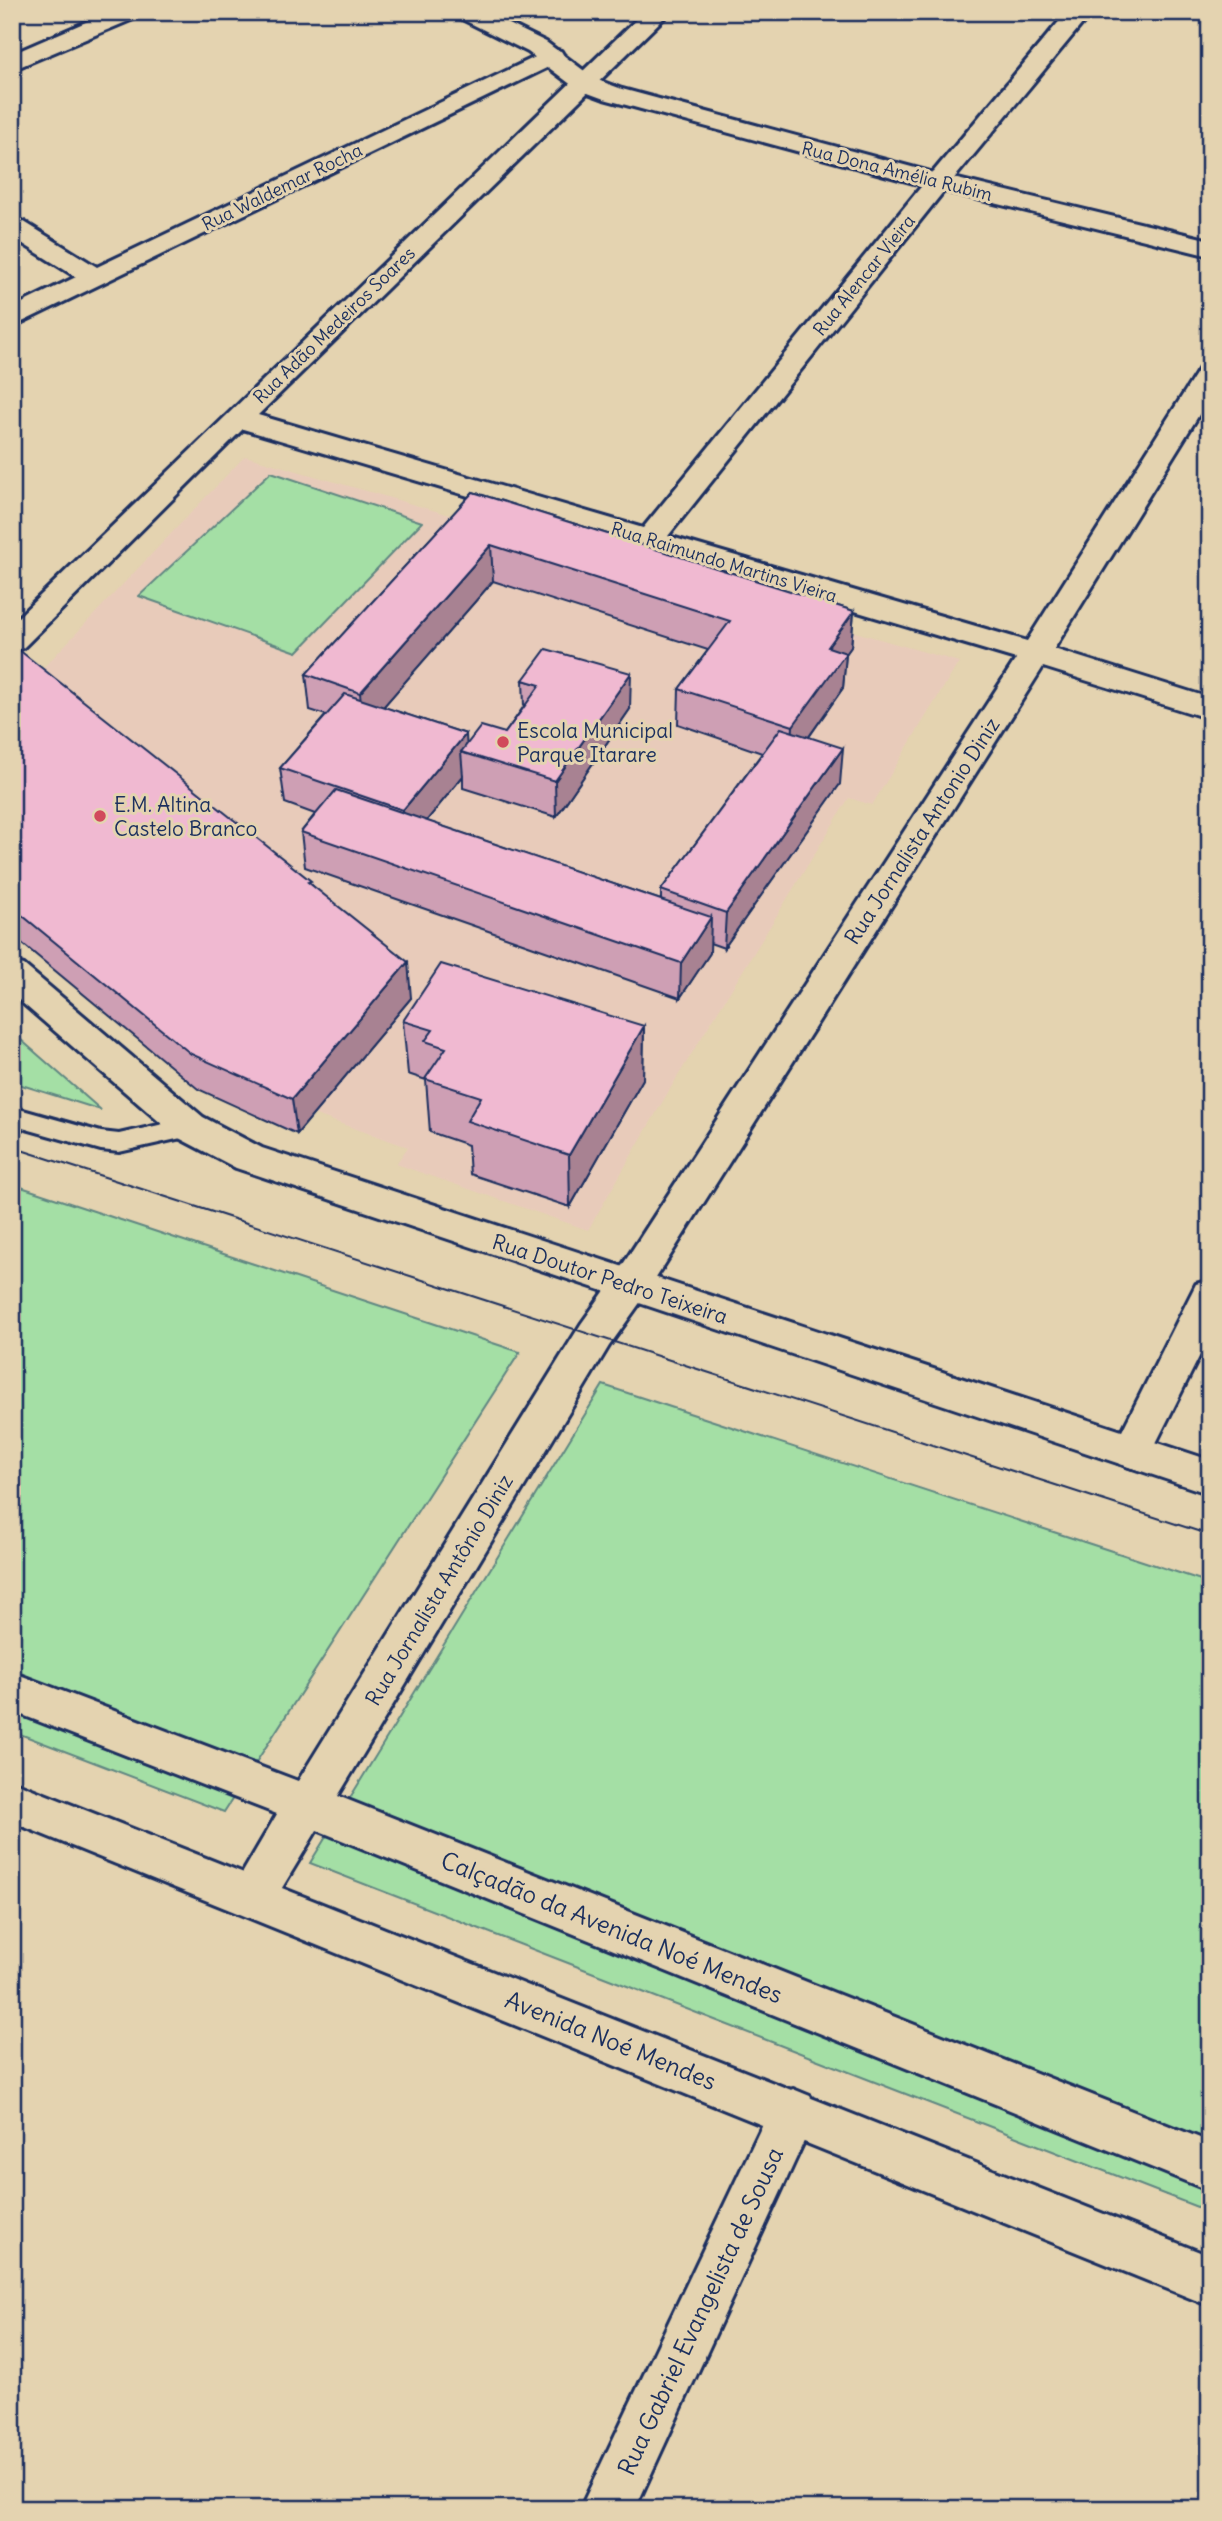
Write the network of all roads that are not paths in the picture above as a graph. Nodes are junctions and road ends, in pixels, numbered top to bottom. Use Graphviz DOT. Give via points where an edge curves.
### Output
graph roads {
  1 [pos="130,12"];
  2 [pos="466,12"];
  3 [pos="658,12"];
  4 [pos="1080,12"];
  5 [pos="552,56"];
  6 [pos="12,63"];
  7 [pos="586,84"];
  8 [pos="938,182"];
  9 [pos="12,226"];
  10 [pos="1210,248"];
  11 [pos="96,278"];
  12 [pos="12,319"];
  13 [pos="1210,374"];
  14 [pos="238,418"];
  15 [pos="650,540"];
  16 [pos="12,641"];
  17 [pos="1035,654"];
  18 [pos="1210,709"];
  19 [pos="12,974"];
  20 [pos="12,1116"];
  21 [pos="190,1127"];
  22 [pos="630,1286"];
  23 [pos="1210,1295"];
  24 [pos="1132,1451"];
  25 [pos="1210,1477"];
  26 [pos="12,1691"];
  27 [pos="12,1801"];
  28 [pos="308,1805"];
  29 [pos="252,1896"];
  30 [pos="793,2113"];
  31 [pos="1210,2167"];
  32 [pos="1210,2281"];
  33 [pos="607,2509"];
  1 -- 6 [label="street"];
  2 -- 5 [label="street, Rua Dona Amélia Rubim"];
  3 -- 7 [label="street, Rua Adão Medeiros Soares"];
  4 -- 8 [label="street, Rua Alencar Vieira"];
  5 -- 7 [label="street, Rua Dona Amélia Rubim"];
  5 -- 11 [label="street, Rua Waldemar Rocha"];
  7 -- 8 [label="street, Rua Dona Amélia Rubim" via="695,118"];
  7 -- 14 [label="street, Rua Adão Medeiros Soares"];
  8 -- 10 [label="street, Rua Dona Amélia Rubim"];
  8 -- 15 [label="street, Rua Alencar Vieira"];
  9 -- 11 [label="street"];
  11 -- 12 [label="street, Rua Waldemar Rocha"];
  13 -- 17 [label="street, Rua Jornalista Antonio Diniz"];
  14 -- 15 [label="street, Rua Raimundo Martins Vieira"];
  14 -- 16 [label="street, Rua Adão Medeiros Soares"];
  15 -- 17 [label="street, Rua Raimundo Martins Vieira"];
  17 -- 18 [label="street, Rua Raimundo Martins Vieira"];
  17 -- 22 [label="street, Rua Jornalista Antonio Diniz"];
  19 -- 21 [label="street, Rua Doutor Pedro Teixeira"];
  20 -- 21 [label="lane" via="119,1143"];
  21 -- 22 [label="street, Rua Doutor Pedro Teixeira" via="249,1158"];
  22 -- 24 [label="street, Rua Doutor Pedro Teixeira"];
  22 -- 28 [label="street, Rua Jornalista Antônio Diniz" via="595,1335"];
  23 -- 24 [label="street"];
  24 -- 25 [label="street, Rua Doutor Pedro Teixeira"];
  26 -- 28 [label="street, Calçadão da Avenida Noé Mendes"];
  27 -- 29 [label="street, Avenida Noé Mendes"];
  28 -- 29 [label="street, Rua Jornalista Antônio Diniz"];
  28 -- 31 [label="street, Calçadão da Avenida Noé Mendes"];
  29 -- 30 [label="street, Avenida Noé Mendes"];
  30 -- 32 [label="street, Avenida Noé Mendes"];
  30 -- 33 [label="street, Rua Gabriel Evangelista de Sousa"];
}
